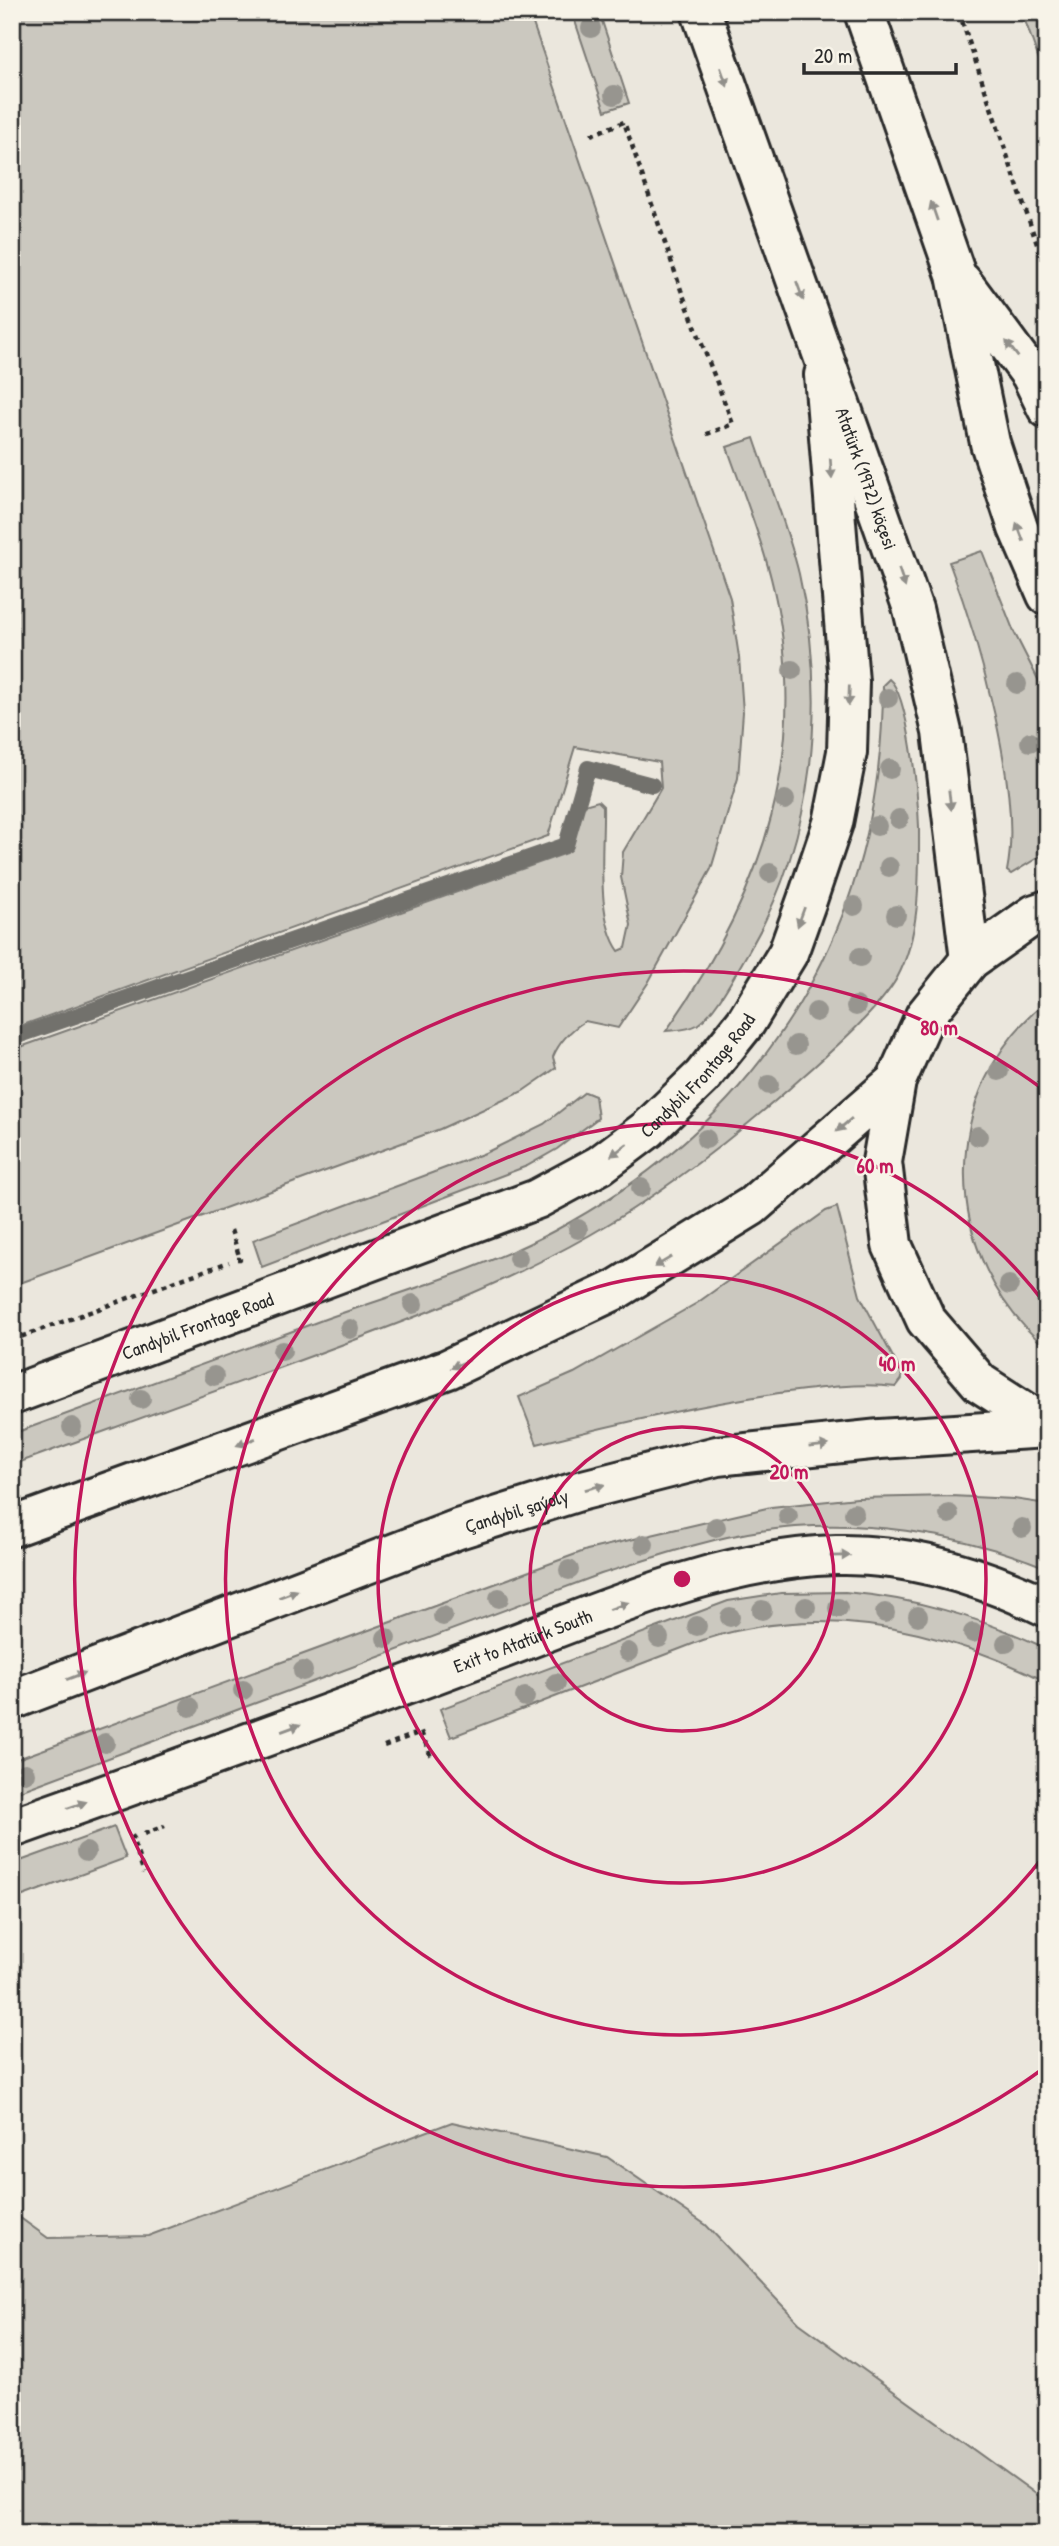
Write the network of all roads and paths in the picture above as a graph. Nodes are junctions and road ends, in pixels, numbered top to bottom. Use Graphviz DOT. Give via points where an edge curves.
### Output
graph roads {
  1 [pos="701,12"];
  2 [pos="864,12"];
  3 [pos="959,12"];
  4 [pos="591,135"];
  5 [pos="1047,274"];
  6 [pos="956,275"];
  7 [pos="822,352"];
  8 [pos="1047,408"];
  9 [pos="702,436"];
  10 [pos="1047,595"];
  11 [pos="1047,910"];
  12 [pos="970,960"];
  13 [pos="895,1081"];
  14 [pos="231,1230"];
  15 [pos="12,1340"];
  16 [pos="12,1395"];
  17 [pos="1047,1427"];
  18 [pos="12,1527"];
  19 [pos="1047,1608"];
  20 [pos="12,1700"];
  21 [pos="401,1740"];
  22 [pos="432,1759"];
  23 [pos="12,1828"];
  24 [pos="153,1830"];
  25 [pos="144,1873"];
  1 -- 7 [label="main road, Atatürk (1972) köçesi, one-way"];
  6 -- 2 [label="main road, one-way"];
  3 -- 5 [label="path"];
  4 -- 9 [label="path" via="624,122 733,424"];
  8 -- 6 [label="main road, one-way" via="1031,375"];
  10 -- 6 [label="main road, one-way" via="1018,528 990,443"];
  7 -- 12 [label="main road, Atatürk (1972) köçesi, one-way" via="913,609 927,664 942,732"];
  7 -- 16 [label="main road, Candybil Frontage Road, one-way" via="849,682 847,751 833,823 788,953 747,1022 702,1077 648,1129 600,1165 537,1199"];
  11 -- 12 [label="main road"];
  12 -- 13 [label="main road" via="925,1016"];
  13 -- 17 [label="main road" via="882,1162 892,1245 935,1331 980,1383"];
  13 -- 18 [label="main road, one-way" via="752,1206 617,1289 448,1369"];
  14 -- 15 [label="path" via="240,1259"];
  20 -- 17 [label="main road, Çandybil şaýoly, one-way" via="458,1530 579,1491 717,1456"];
  23 -- 19 [label="main road, Exit to Atatürk South, one-way" via="651,1594 735,1569 836,1555 882,1557 998,1584"];
  21 -- 22 [label="path" via="421,1732"];
  24 -- 25 [label="path" via="132,1838"];
}
